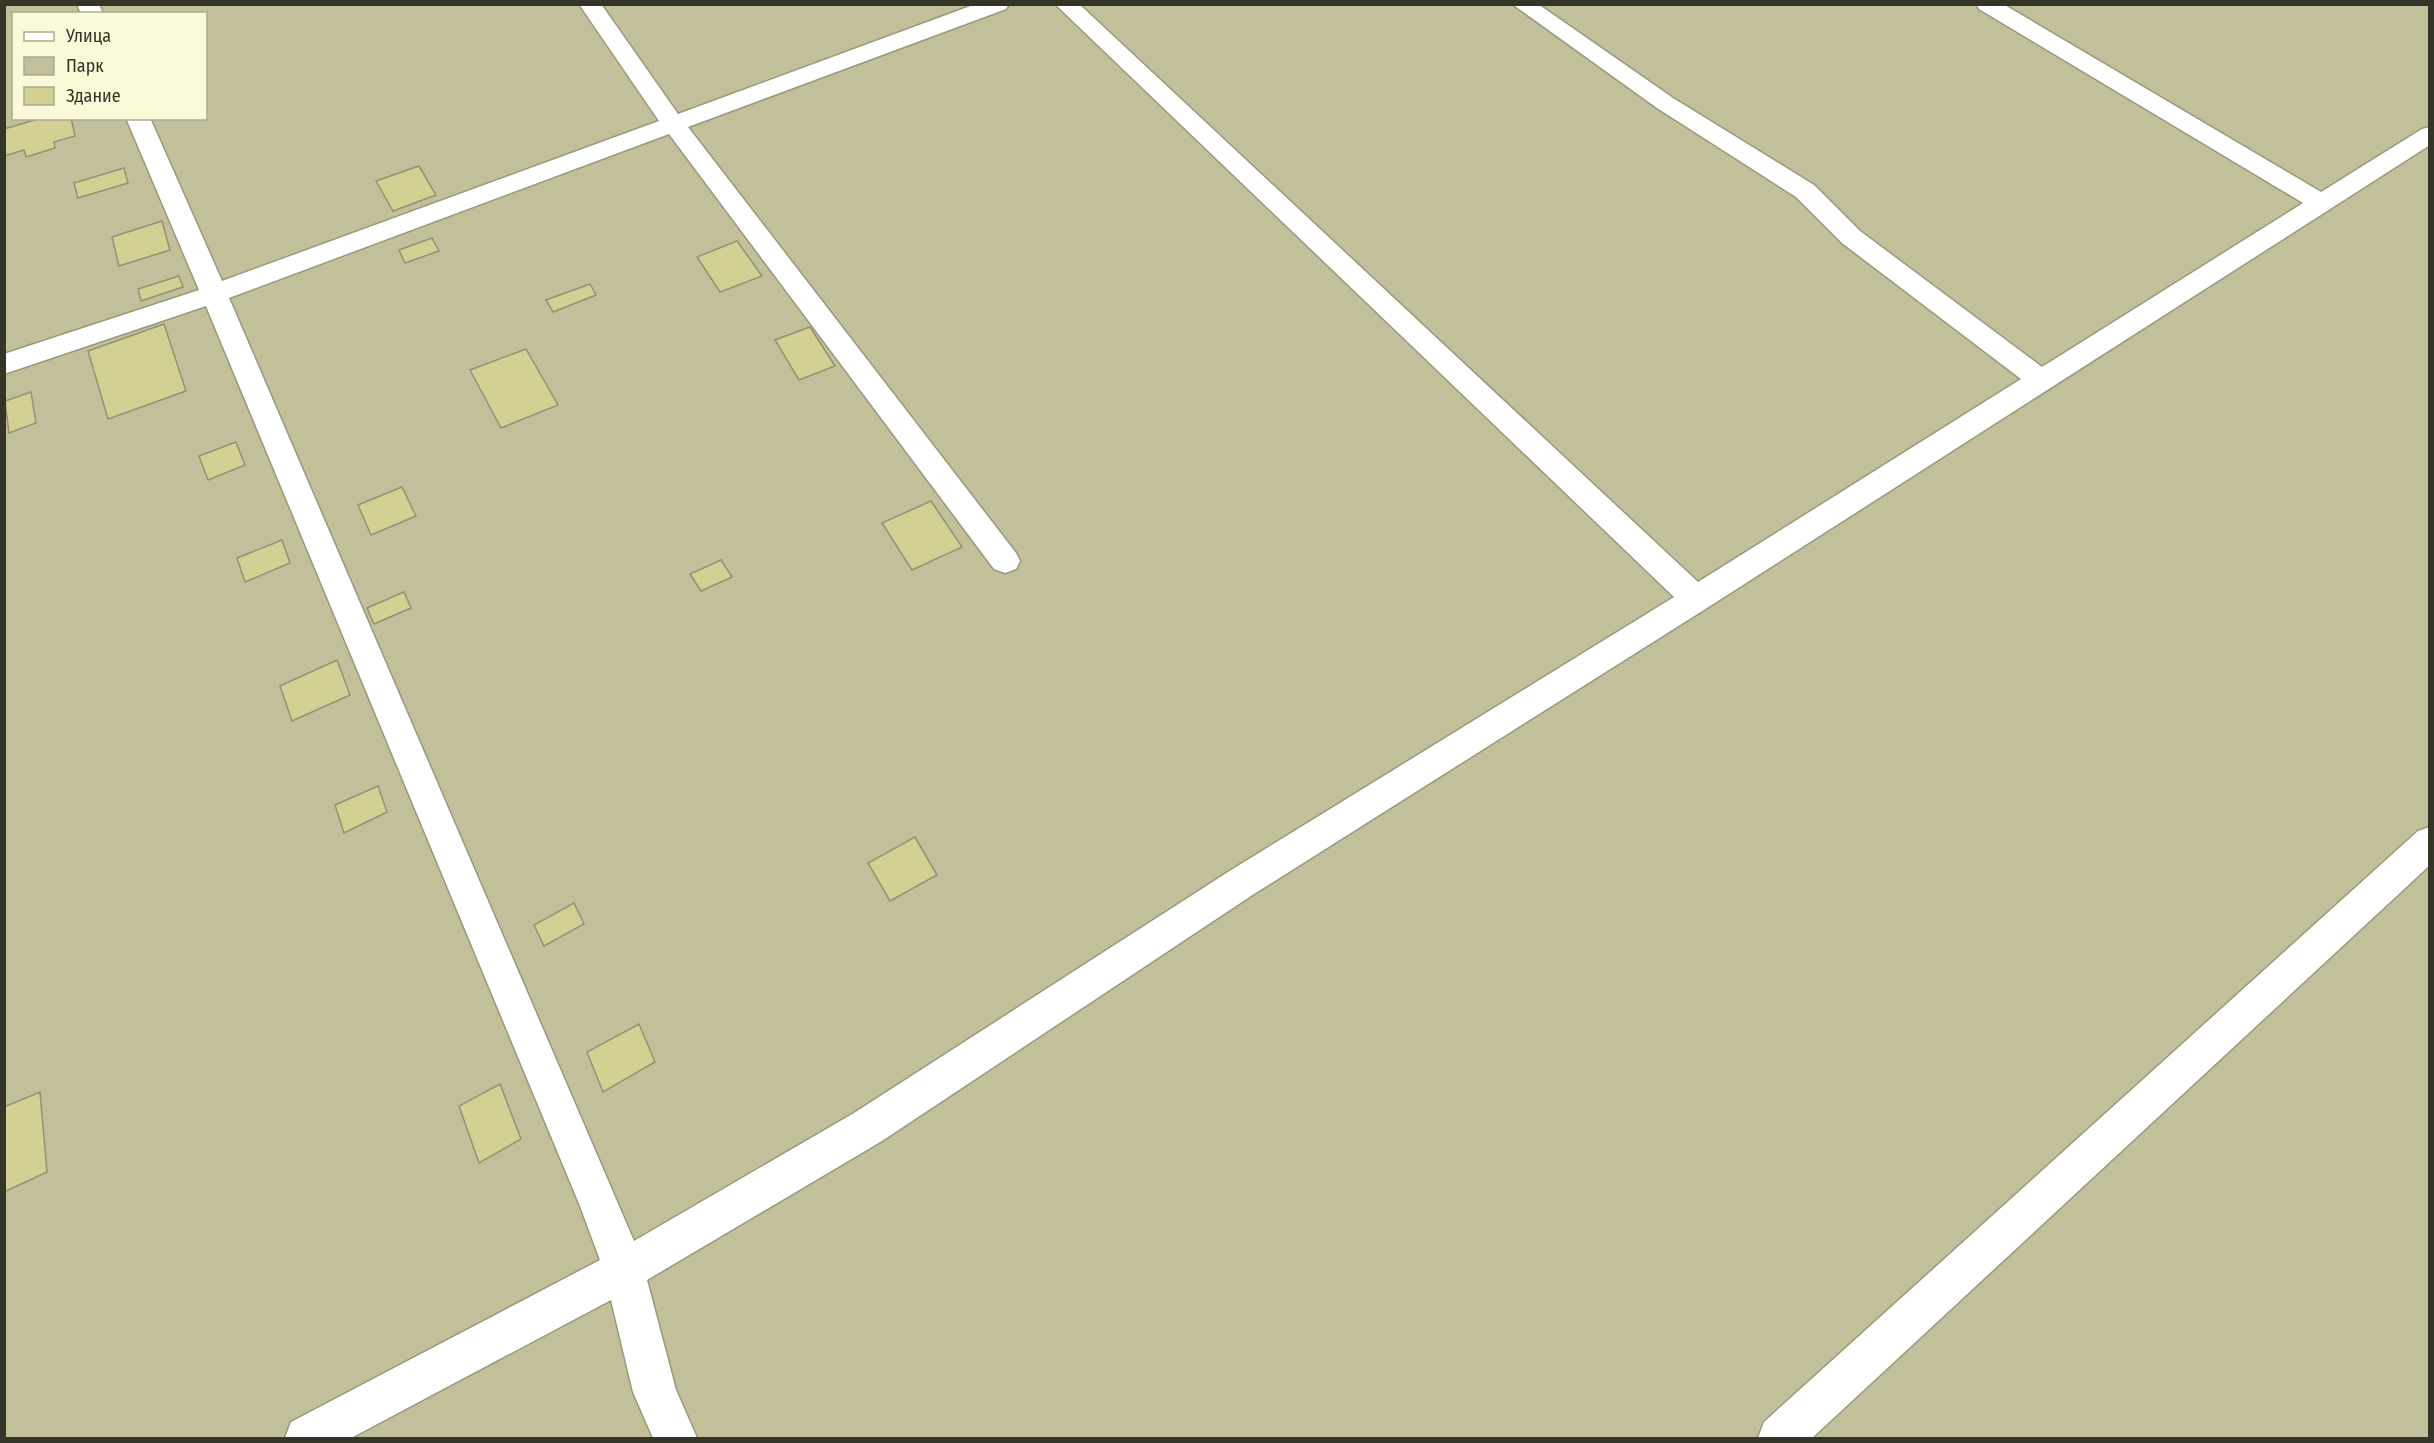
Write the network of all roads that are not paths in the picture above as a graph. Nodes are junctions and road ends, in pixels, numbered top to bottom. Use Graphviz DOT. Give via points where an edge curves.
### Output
graph roads {
  1 [pos="590,4"];
  2 [pos="998,4"];
  3 [pos="1066,4"];
  4 [pos="1523,4"];
  5 [pos="1987,4"];
  6 [pos="139,120"];
  7 [pos="675,126"];
  8 [pos="2430,134"];
  9 [pos="2322,203"];
  10 [pos="214,294"];
  11 [pos="4,364"];
  12 [pos="2041,381"];
  13 [pos="1005,561"];
  14 [pos="1696,599"];
  15 [pos="2430,842"];
  16 [pos="624,1270"];
  17 [pos="307,1438"];
  18 [pos="675,1438"];
  19 [pos="1780,1438"];
  1 -- 7 [label="lane"];
  2 -- 7 [label="lane"];
  3 -- 14 [label="lane"];
  4 -- 12 [label="lane" via="1665,103 1804,191 1851,237"];
  5 -- 9 [label="lane"];
  6 -- 10 [label="lane"];
  7 -- 10 [label="lane"];
  7 -- 13 [label="lane"];
  8 -- 9 [label="lane"];
  9 -- 12 [label="lane"];
  10 -- 11 [label="lane"];
  10 -- 16 [label="lane" via="596,1195"];
  12 -- 14 [label="lane"];
  14 -- 16 [label="lane" via="1241,883 868,1127"];
  15 -- 19 [label="lane"];
  16 -- 17 [label="lane"];
  16 -- 18 [label="lane" via="655,1392"];
}
